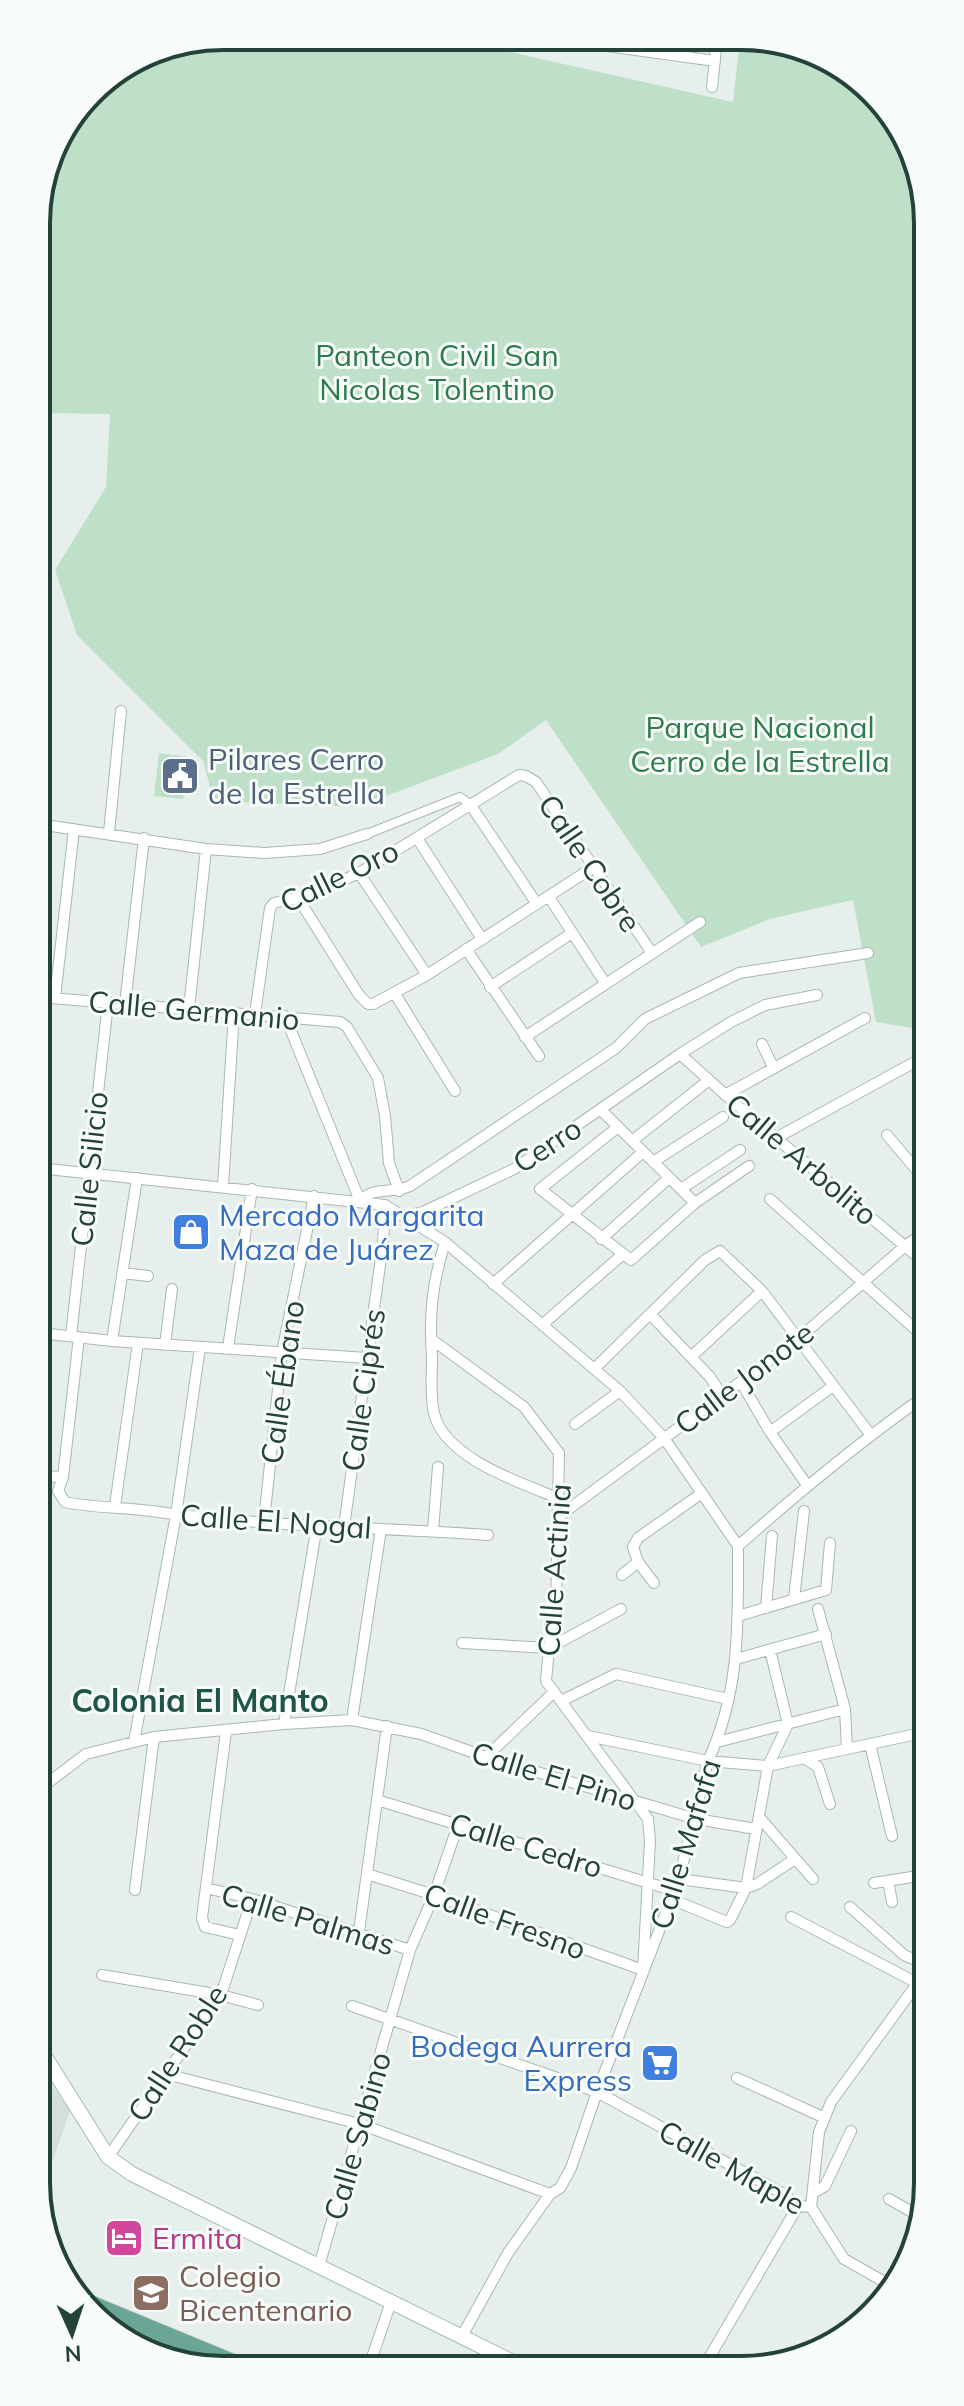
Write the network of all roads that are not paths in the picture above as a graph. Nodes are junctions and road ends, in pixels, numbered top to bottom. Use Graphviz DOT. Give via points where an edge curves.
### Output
graph roads {
  1 [pos="636,50"];
  2 [pos="716,50"];
  3 [pos="715,61"];
  4 [pos="712,87"];
  5 [pos="121,711"];
  6 [pos="526,776"];
  7 [pos="470,804"];
  8 [pos="50,826"];
  9 [pos="74,829"];
  10 [pos="109,833"];
  11 [pos="367,834"];
  12 [pos="144,838"];
  13 [pos="417,838"];
  14 [pos="206,849"];
  15 [pos="592,868"];
  16 [pos="359,873"];
  17 [pos="549,897"];
  18 [pos="298,898"];
  19 [pos="537,904"];
  20 [pos="700,922"];
  21 [pos="572,933"];
  22 [pos="482,939"];
  23 [pos="466,949"];
  24 [pos="652,953"];
  25 [pos="868,953"];
  26 [pos="427,975"];
  27 [pos="605,983"];
  28 [pos="490,987"];
  29 [pos="395,994"];
  30 [pos="817,995"];
  31 [pos="50,998"];
  32 [pos="55,998"];
  33 [pos="108,1003"];
  34 [pos="125,1004"];
  35 [pos="189,1009"];
  36 [pos="234,1013"];
  37 [pos="255,1014"];
  38 [pos="285,1016"];
  39 [pos="865,1018"];
  40 [pos="525,1037"];
  41 [pos="762,1044"];
  42 [pos="680,1054"];
  43 [pos="539,1056"];
  44 [pos="914,1062"];
  45 [pos="773,1067"];
  46 [pos="709,1080"];
  47 [pos="455,1091"];
  48 [pos="725,1095"];
  49 [pos="601,1110"];
  50 [pos="723,1117"];
  51 [pos="618,1127"];
  52 [pos="887,1135"];
  53 [pos="776,1138"];
  54 [pos="632,1141"];
  55 [pos="740,1150"];
  56 [pos="643,1152"];
  57 [pos="653,1162"];
  58 [pos="749,1166"];
  59 [pos="914,1167"];
  60 [pos="50,1169"];
  61 [pos="88,1173"];
  62 [pos="137,1178"];
  63 [pos="669,1178"];
  64 [pos="223,1186"];
  65 [pos="252,1189"];
  66 [pos="681,1189"];
  67 [pos="399,1191"];
  68 [pos="314,1196"];
  69 [pos="770,1199"];
  70 [pos="360,1201"];
  71 [pos="695,1203"];
  72 [pos="385,1205"];
  73 [pos="571,1215"];
  74 [pos="404,1216"];
  75 [pos="601,1239"];
  76 [pos="914,1240"];
  77 [pos="445,1242"];
  78 [pos="905,1246"];
  79 [pos="623,1254"];
  80 [pos="914,1254"];
  81 [pos="123,1273"];
  82 [pos="148,1276"];
  83 [pos="864,1283"];
  84 [pos="493,1284"];
  85 [pos="172,1289"];
  86 [pos="762,1291"];
  87 [pos="650,1314"];
  88 [pos="542,1325"];
  89 [pos="914,1328"];
  90 [pos="50,1334"];
  91 [pos="75,1336"];
  92 [pos="431,1339"];
  93 [pos="797,1340"];
  94 [pos="112,1341"];
  95 [pos="138,1343"];
  96 [pos="165,1345"];
  97 [pos="200,1347"];
  98 [pos="228,1348"];
  99 [pos="282,1352"];
  100 [pos="691,1357"];
  101 [pos="367,1358"];
  102 [pos="594,1369"];
  103 [pos="741,1382"];
  104 [pos="833,1386"];
  105 [pos="620,1391"];
  106 [pos="722,1395"];
  107 [pos="914,1404"];
  108 [pos="575,1424"];
  109 [pos="770,1432"];
  110 [pos="870,1434"];
  111 [pos="664,1438"];
  112 [pos="438,1467"];
  113 [pos="50,1476"];
  114 [pos="63,1477"];
  115 [pos="807,1485"];
  116 [pos="702,1493"];
  117 [pos="558,1498"];
  118 [pos="65,1502"];
  119 [pos="115,1506"];
  120 [pos="804,1511"];
  121 [pos="176,1515"];
  122 [pos="558,1517"];
  123 [pos="264,1521"];
  124 [pos="317,1525"];
  125 [pos="344,1527"];
  126 [pos="381,1529"];
  127 [pos="433,1531"];
  128 [pos="488,1535"];
  129 [pos="772,1536"];
  130 [pos="830,1543"];
  131 [pos="738,1546"];
  132 [pos="638,1562"];
  133 [pos="622,1575"];
  134 [pos="654,1583"];
  135 [pos="794,1599"];
  136 [pos="766,1608"];
  137 [pos="621,1609"];
  138 [pos="818,1609"];
  139 [pos="738,1616"];
  140 [pos="826,1634"];
  141 [pos="462,1643"];
  142 [pos="549,1648"];
  143 [pos="770,1650"];
  144 [pos="736,1659"];
  145 [pos="558,1696"];
  146 [pos="728,1699"];
  147 [pos="845,1709"];
  148 [pos="352,1720"];
  149 [pos="284,1724"];
  150 [pos="788,1724"];
  151 [pos="387,1726"];
  152 [pos="226,1731"];
  153 [pos="914,1735"];
  154 [pos="588,1736"];
  155 [pos="154,1737"];
  156 [pos="134,1742"];
  157 [pos="717,1742"];
  158 [pos="870,1744"];
  159 [pos="847,1749"];
  160 [pos="486,1757"];
  161 [pos="804,1758"];
  162 [pos="708,1761"];
  163 [pos="768,1766"];
  164 [pos="50,1781"];
  165 [pos="377,1800"];
  166 [pos="634,1800"];
  167 [pos="830,1804"];
  168 [pos="759,1817"];
  169 [pos="696,1819"];
  170 [pos="458,1825"];
  171 [pos="756,1829"];
  172 [pos="892,1836"];
  173 [pos="795,1859"];
  174 [pos="367,1874"];
  175 [pos="914,1878"];
  176 [pos="679,1879"];
  177 [pos="813,1879"];
  178 [pos="888,1881"];
  179 [pos="646,1882"];
  180 [pos="874,1883"];
  181 [pos="206,1888"];
  182 [pos="746,1888"];
  183 [pos="135,1890"];
  184 [pos="434,1895"];
  185 [pos="673,1895"];
  186 [pos="252,1899"];
  187 [pos="892,1902"];
  188 [pos="850,1907"];
  189 [pos="791,1917"];
  190 [pos="359,1932"];
  191 [pos="240,1935"];
  192 [pos="410,1950"];
  193 [pos="914,1960"];
  194 [pos="643,1970"];
  195 [pos="102,1975"];
  196 [pos="914,1981"];
  197 [pos="914,1991"];
  198 [pos="221,1995"];
  199 [pos="258,2005"];
  200 [pos="352,2006"];
  201 [pos="390,2020"];
  202 [pos="50,2065"];
  203 [pos="166,2074"];
  204 [pos="737,2078"];
  205 [pos="597,2092"];
  206 [pos="825,2118"];
  207 [pos="360,2124"];
  208 [pos="851,2131"];
  209 [pos="108,2157"];
  210 [pos="815,2192"];
  211 [pos="550,2194"];
  212 [pos="889,2199"];
  213 [pos="798,2206"];
  214 [pos="811,2207"];
  215 [pos="912,2212"];
  216 [pos="319,2266"];
  217 [pos="883,2281"];
  218 [pos="391,2302"];
  219 [pos="112,2312"];
  220 [pos="462,2336"];
  221 [pos="217,2356"];
  222 [pos="372,2356"];
  223 [pos="501,2356"];
  224 [pos="710,2356"];
  1 -- 3 [label="street"];
  2 -- 3 [label="street"];
  3 -- 4 [label="street"];
  5 -- 10 [label="street"];
  6 -- 7 [label="street, Calle Oro" via="511,778"];
  6 -- 15 [label="street, Calle Cobre" via="536,782"];
  7 -- 11 [label="street" via="460,797"];
  7 -- 13 [label="street, Calle Oro"];
  7 -- 19 [label="street"];
  8 -- 9 [label="street"];
  9 -- 10 [label="street"];
  9 -- 32 [label="street"];
  10 -- 12 [label="street"];
  11 -- 14 [label="street" via="320,849"];
  12 -- 14 [label="street"];
  12 -- 34 [label="street"];
  13 -- 16 [label="street, Calle Oro"];
  13 -- 22 [label="street"];
  14 -- 35 [label="street"];
  15 -- 17 [label="street"];
  15 -- 24 [label="street, Calle Cobre"];
  16 -- 18 [label="street, Calle Oro"];
  16 -- 26 [label="street"];
  17 -- 19 [label="street"];
  17 -- 21 [label="street"];
  18 -- 29 [label="street" via="368,1004"];
  18 -- 37 [label="street, Calle Oro" via="282,899 270,908"];
  19 -- 22 [label="street"];
  20 -- 24 [label="street"];
  21 -- 27 [label="street"];
  21 -- 28 [label="street"];
  22 -- 23 [label="street"];
  23 -- 26 [label="street"];
  23 -- 28 [label="street"];
  24 -- 27 [label="street"];
  25 -- 67 [label="street" via="739,973 645,1019 616,1048"];
  26 -- 29 [label="street"];
  27 -- 40 [label="street"];
  28 -- 40 [label="street"];
  29 -- 47 [label="street"];
  30 -- 42 [label="street, Cerro" via="765,1005"];
  31 -- 32 [label="street, Calle Germanio"];
  32 -- 33 [label="street, Calle Germanio"];
  33 -- 34 [label="street, Calle Germanio"];
  33 -- 61 [label="street, Calle Silicio"];
  34 -- 35 [label="street, Calle Germanio"];
  35 -- 36 [label="street, Calle Germanio"];
  36 -- 37 [label="street, Calle Germanio"];
  36 -- 64 [label="street"];
  37 -- 38 [label="street, Calle Germanio"];
  38 -- 67 [label="street, Calle Germanio" via="347,1027 378,1078 389,1163"];
  38 -- 70 [label="street"];
  39 -- 45 [label="street"];
  40 -- 43 [label="street"];
  41 -- 45 [label="street"];
  42 -- 46 [label="street, Calle Arbolito"];
  42 -- 49 [label="street, Cerro"];
  44 -- 53 [label="street"];
  45 -- 48 [label="street"];
  46 -- 48 [label="street, Calle Arbolito"];
  46 -- 54 [label="street"];
  48 -- 53 [label="street, Calle Arbolito"];
  49 -- 51 [label="street"];
  49 -- 74 [label="street, Cerro" via="514,1169"];
  50 -- 57 [label="street"];
  51 -- 54 [label="street"];
  51 -- 73 [label="street" via="540,1189"];
  52 -- 59 [label="street"];
  53 -- 78 [label="street, Calle Arbolito"];
  54 -- 56 [label="street"];
  55 -- 66 [label="street"];
  56 -- 57 [label="street"];
  56 -- 73 [label="street"];
  57 -- 63 [label="street"];
  58 -- 71 [label="street"];
  60 -- 61 [label="street"];
  61 -- 62 [label="street"];
  61 -- 91 [label="street, Calle Silicio"];
  62 -- 64 [label="street"];
  62 -- 81 [label="street"];
  63 -- 66 [label="street"];
  63 -- 75 [label="street"];
  64 -- 65 [label="street"];
  65 -- 68 [label="street"];
  65 -- 98 [label="street"];
  66 -- 71 [label="street"];
  67 -- 70 [label="street" via="373,1191"];
  68 -- 70 [label="street"];
  68 -- 99 [label="street, Calle Ébano"];
  69 -- 83 [label="street"];
  70 -- 72 [label="street"];
  71 -- 79 [label="street" via="631,1260"];
  72 -- 74 [label="street"];
  72 -- 101 [label="street, Calle Ciprés"];
  73 -- 75 [label="street"];
  73 -- 84 [label="street"];
  74 -- 77 [label="street"];
  75 -- 79 [label="street"];
  76 -- 78 [label="street, Calle Jonote"];
  77 -- 84 [label="street"];
  77 -- 92 [label="street" via="434,1277"];
  78 -- 80 [label="street, Calle Arbolito"];
  78 -- 83 [label="street, Calle Jonote"];
  79 -- 88 [label="street"];
  81 -- 82 [label="street"];
  81 -- 94 [label="street"];
  83 -- 89 [label="street"];
  83 -- 93 [label="street, Calle Jonote"];
  84 -- 88 [label="street"];
  85 -- 96 [label="street"];
  86 -- 87 [label="street" via="720,1251 714,1252"];
  86 -- 93 [label="street"];
  86 -- 100 [label="street"];
  87 -- 100 [label="street"];
  87 -- 102 [label="street"];
  88 -- 102 [label="street"];
  90 -- 91 [label="street"];
  91 -- 94 [label="street"];
  91 -- 114 [label="street, Calle Silicio"];
  92 -- 117 [label="street, Calle Actinia" via="524,1407 559,1453"];
  92 -- 117 [label="street" via="434,1415 449,1439 495,1472"];
  93 -- 103 [label="street, Calle Jonote"];
  93 -- 104 [label="street"];
  94 -- 95 [label="street"];
  95 -- 96 [label="street"];
  95 -- 119 [label="street"];
  96 -- 97 [label="street"];
  97 -- 98 [label="street"];
  97 -- 121 [label="street"];
  98 -- 99 [label="street"];
  99 -- 101 [label="street"];
  99 -- 123 [label="street, Calle Ébano"];
  100 -- 106 [label="street"];
  101 -- 125 [label="street, Calle Ciprés"];
  102 -- 105 [label="street"];
  103 -- 106 [label="street, Calle Jonote"];
  103 -- 109 [label="street"];
  104 -- 109 [label="street"];
  104 -- 110 [label="street"];
  105 -- 108 [label="street"];
  105 -- 111 [label="street"];
  106 -- 111 [label="street, Calle Jonote"];
  107 -- 110 [label="street"];
  109 -- 115 [label="street"];
  110 -- 115 [label="street"];
  111 -- 116 [label="street"];
  111 -- 122 [label="street, Calle Jonote"];
  112 -- 127 [label="street"];
  113 -- 114 [label="street"];
  114 -- 118 [label="street, Calle Silicio" via="58,1491"];
  115 -- 131 [label="street"];
  116 -- 131 [label="street"];
  116 -- 132 [label="street" via="638,1538 633,1547"];
  117 -- 122 [label="street, Calle Actinia"];
  118 -- 119 [label="street, Calle El Nogal"];
  119 -- 121 [label="street, Calle El Nogal"];
  120 -- 135 [label="street"];
  121 -- 123 [label="street, Calle El Nogal"];
  121 -- 156 [label="street"];
  122 -- 142 [label="street, Calle Actinia" via="556,1612"];
  123 -- 124 [label="street, Calle El Nogal"];
  124 -- 125 [label="street, Calle El Nogal"];
  124 -- 149 [label="street"];
  125 -- 126 [label="street, Calle El Nogal"];
  126 -- 127 [label="street, Calle El Nogal"];
  126 -- 148 [label="street"];
  127 -- 128 [label="street, Calle El Nogal"];
  129 -- 136 [label="street"];
  130 -- 135 [label="street" via="826,1590"];
  131 -- 139 [label="street, Calle Mafafa"];
  132 -- 133 [label="street"];
  132 -- 134 [label="street"];
  135 -- 136 [label="street"];
  136 -- 139 [label="street"];
  137 -- 142 [label="street"];
  138 -- 140 [label="street"];
  139 -- 144 [label="street, Calle Mafafa"];
  140 -- 143 [label="street"];
  140 -- 147 [label="street"];
  141 -- 142 [label="street"];
  142 -- 145 [label="street, Calle Actinia" via="546,1681"];
  143 -- 144 [label="street"];
  143 -- 150 [label="street"];
  144 -- 146 [label="street, Calle Mafafa"];
  145 -- 146 [label="street" via="616,1674"];
  145 -- 154 [label="street, Calle Actinia"];
  145 -- 160 [label="street"];
  146 -- 157 [label="street, Calle Mafafa"];
  147 -- 150 [label="street"];
  147 -- 159 [label="street"];
  148 -- 149 [label="street, Calle El Pino"];
  148 -- 151 [label="street, Calle El Pino"];
  149 -- 152 [label="street, Calle El Pino"];
  150 -- 157 [label="street"];
  150 -- 163 [label="street"];
  151 -- 160 [label="street, Calle El Pino"];
  151 -- 165 [label="street"];
  152 -- 155 [label="street, Calle El Pino"];
  152 -- 181 [label="street"];
  153 -- 158 [label="street"];
  154 -- 162 [label="street"];
  154 -- 166 [label="street, Calle Actinia"];
  155 -- 156 [label="street, Calle El Pino"];
  155 -- 183 [label="street"];
  156 -- 164 [label="street, Calle El Pino" via="86,1754"];
  157 -- 162 [label="street, Calle Mafafa"];
  158 -- 159 [label="street"];
  158 -- 172 [label="street"];
  159 -- 161 [label="street"];
  160 -- 166 [label="street, Calle El Pino"];
  161 -- 163 [label="street"];
  161 -- 167 [label="street" via="818,1767"];
  162 -- 163 [label="street"];
  162 -- 169 [label="street, Calle Mafafa"];
  163 -- 168 [label="street"];
  165 -- 170 [label="street, Calle Cedro"];
  165 -- 174 [label="street"];
  166 -- 169 [label="street, Calle El Pino"];
  166 -- 179 [label="street, Calle Actinia" via="648,1819"];
  168 -- 171 [label="street"];
  168 -- 173 [label="street"];
  169 -- 171 [label="street, Calle El Pino"];
  169 -- 176 [label="street, Calle Mafafa"];
  170 -- 179 [label="street, Calle Cedro"];
  170 -- 184 [label="street, Calle Sabino"];
  171 -- 182 [label="street"];
  173 -- 177 [label="street"];
  173 -- 182 [label="street"];
  174 -- 184 [label="street, Calle Fresno"];
  174 -- 190 [label="street"];
  175 -- 178 [label="street"];
  176 -- 182 [label="street"];
  176 -- 185 [label="street, Calle Mafafa"];
  178 -- 180 [label="street"];
  178 -- 187 [label="street"];
  179 -- 185 [label="street, Calle Cedro"];
  179 -- 194 [label="street, Calle Actinia"];
  181 -- 186 [label="street, Calle Palmas"];
  181 -- 191 [label="street" via="205,1927"];
  182 -- 185 [label="street, Calle Cedro" via="727,1922"];
  184 -- 192 [label="street, Calle Sabino"];
  184 -- 194 [label="street, Calle Fresno"];
  185 -- 194 [label="street, Calle Mafafa"];
  186 -- 190 [label="street, Calle Palmas"];
  186 -- 191 [label="street, Calle Roble"];
  188 -- 193 [label="street"];
  189 -- 196 [label="street"];
  190 -- 192 [label="street, Calle Palmas"];
  191 -- 198 [label="street, Calle Roble"];
  192 -- 201 [label="street, Calle Sabino"];
  194 -- 205 [label="street, Calle Mafafa"];
  195 -- 198 [label="street"];
  197 -- 206 [label="street" via="831,2102"];
  198 -- 199 [label="street"];
  198 -- 203 [label="street, Calle Roble"];
  200 -- 201 [label="street, Calle Maple"];
  201 -- 205 [label="street, Calle Maple"];
  201 -- 207 [label="street, Calle Sabino"];
  202 -- 209 [label="main road"];
  203 -- 207 [label="street"];
  203 -- 209 [label="street, Calle Roble"];
  204 -- 206 [label="street"];
  205 -- 211 [label="street, Calle Mafafa" via="571,2168 560,2188"];
  205 -- 213 [label="street, Calle Maple"];
  206 -- 210 [label="street" via="819,2132"];
  207 -- 211 [label="street"];
  207 -- 216 [label="street, Calle Sabino"];
  208 -- 210 [label="street" via="825,2186"];
  209 -- 216 [label="main road" via="132,2174"];
  210 -- 214 [label="street"];
  211 -- 220 [label="street, Calle Mafafa" via="508,2253"];
  212 -- 215 [label="street"];
  213 -- 214 [label="street, Calle Maple"];
  213 -- 224 [label="street"];
  214 -- 217 [label="street, Calle Maple" via="844,2259"];
  216 -- 218 [label="main road"];
  218 -- 220 [label="main road"];
  218 -- 222 [label="street"];
  219 -- 221 [label="main road"];
  220 -- 223 [label="main road"];
}
